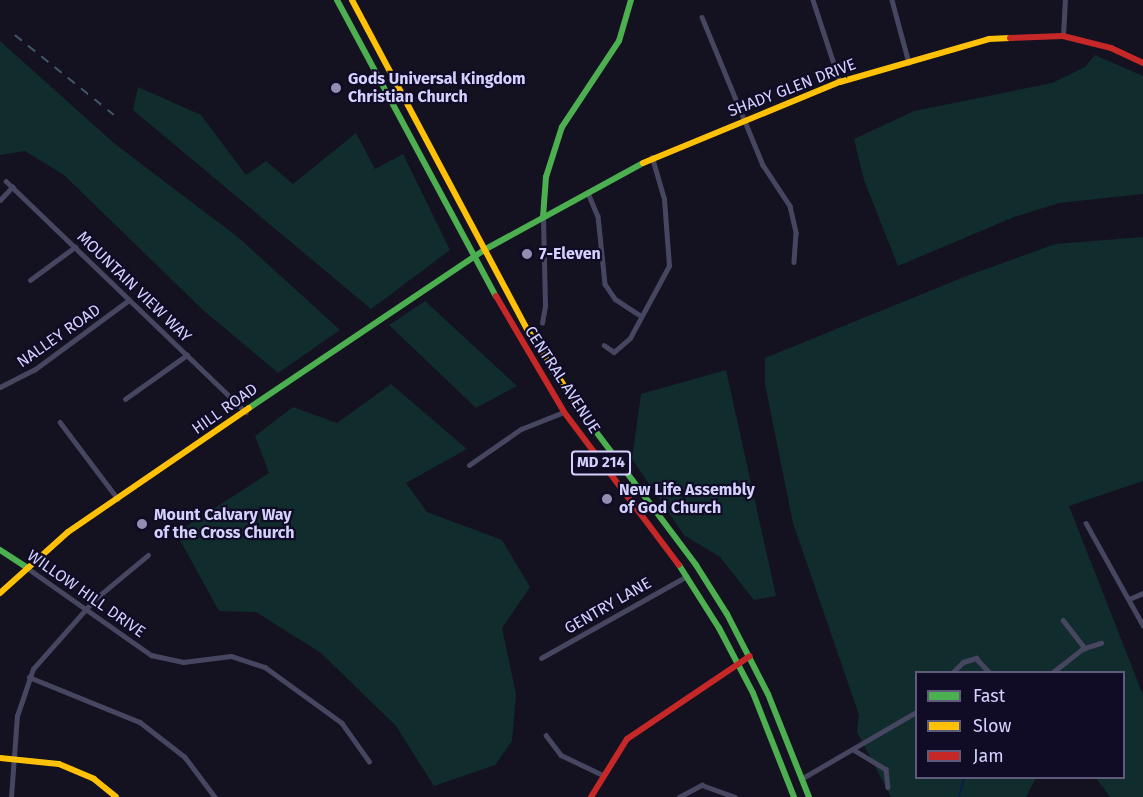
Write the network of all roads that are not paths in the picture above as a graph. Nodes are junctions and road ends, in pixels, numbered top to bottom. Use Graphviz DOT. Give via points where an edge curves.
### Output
graph roads {
  1 [pos="337,0"];
  2 [pos="352,0"];
  3 [pos="631,0"];
  4 [pos="813,0"];
  5 [pos="892,0"];
  6 [pos="1065,0"];
  7 [pos="702,17"];
  8 [pos="1063,36"];
  9 [pos="909,63"];
  10 [pos="1143,63"];
  11 [pos="840,82"];
  12 [pos="745,120"];
  13 [pos="652,158"];
  14 [pos="6,181"];
  15 [pos="12,188"];
  16 [pos="588,193"];
  17 [pos="0,200"];
  18 [pos="543,217"];
  19 [pos="75,247"];
  20 [pos="484,250"];
  21 [pos="472,256"];
  22 [pos="794,262"];
  23 [pos="30,280"];
  24 [pos="129,300"];
  25 [pos="641,316"];
  26 [pos="542,323"];
  27 [pos="604,345"];
  28 [pos="187,355"];
  29 [pos="0,387"];
  30 [pos="125,399"];
  31 [pos="246,412"];
  32 [pos="564,412"];
  33 [pos="60,422"];
  34 [pos="468,465"];
  35 [pos="118,499"];
  36 [pos="1086,522"];
  37 [pos="0,550"];
  38 [pos="148,555"];
  39 [pos="26,567"];
  40 [pos="687,576"];
  41 [pos="0,593"];
  42 [pos="1143,593"];
  43 [pos="1129,599"];
  44 [pos="83,611"];
  45 [pos="1063,620"];
  46 [pos="1143,625"];
  47 [pos="1101,643"];
  48 [pos="1085,648"];
  49 [pos="750,656"];
  50 [pos="541,658"];
  51 [pos="739,664"];
  52 [pos="954,671"];
  53 [pos="988,671"];
  54 [pos="1054,671"];
  55 [pos="29,677"];
  56 [pos="915,713"];
  57 [pos="546,735"];
  58 [pos="854,750"];
  59 [pos="0,758"];
  60 [pos="15,758"];
  61 [pos="369,761"];
  62 [pos="603,775"];
  63 [pos="801,779"];
  64 [pos="888,787"];
  65 [pos="11,797"];
  66 [pos="116,797"];
  67 [pos="215,797"];
  68 [pos="591,797"];
  69 [pos="680,797"];
  70 [pos="735,797"];
  71 [pos="794,797"];
  72 [pos="808,797"];
  1 -- 21 [label="street, CENTRAL AVENUE / MD 214"];
  2 -- 20 [label="street, CENTRAL AVENUE / MD 214"];
  3 -- 18 [label="street" via="619,41 562,128 546,177"];
  4 -- 11 [label="street"];
  5 -- 9 [label="street"];
  6 -- 8 [label="street"];
  7 -- 12 [label="street"];
  8 -- 9 [label="street, SHADY GLEN DRIVE" via="1001,37"];
  8 -- 10 [label="street, SHADY GLEN DRIVE" via="1111,48"];
  9 -- 11 [label="street, SHADY GLEN DRIVE"];
  11 -- 12 [label="street, SHADY GLEN DRIVE"];
  12 -- 13 [label="street, SHADY GLEN DRIVE"];
  12 -- 22 [label="street" via="763,165 793,215"];
  13 -- 16 [label="street, SHADY GLEN DRIVE"];
  13 -- 25 [label="street" via="664,199 670,261"];
  14 -- 15 [label="street, MOUNTAIN VIEW WAY"];
  15 -- 17 [label="street"];
  15 -- 19 [label="street, MOUNTAIN VIEW WAY"];
  16 -- 18 [label="street, SHADY GLEN DRIVE"];
  16 -- 25 [label="street" via="598,216 605,284 615,299"];
  18 -- 20 [label="street, SHADY GLEN DRIVE"];
  18 -- 26 [label="street"];
  19 -- 23 [label="street"];
  19 -- 24 [label="street, MOUNTAIN VIEW WAY"];
  20 -- 21 [label="street, SHADY GLEN DRIVE"];
  20 -- 49 [label="street, CENTRAL AVENUE / MD 214" via="517,313 573,401 696,565"];
  21 -- 31 [label="street, HILL ROAD"];
  21 -- 32 [label="street, CENTRAL AVENUE / MD 214"];
  24 -- 28 [label="street, MOUNTAIN VIEW WAY"];
  24 -- 29 [label="street, NALLEY ROAD" via="34,370"];
  25 -- 27 [label="street" via="623,347 614,352"];
  28 -- 30 [label="street"];
  28 -- 31 [label="street, MOUNTAIN VIEW WAY"];
  31 -- 35 [label="street, HILL ROAD"];
  32 -- 34 [label="street" via="521,429"];
  32 -- 40 [label="street, CENTRAL AVENUE / MD 214"];
  33 -- 35 [label="street"];
  35 -- 39 [label="street, HILL ROAD" via="56,541"];
  36 -- 43 [label="street"];
  37 -- 39 [label="street, WILLOW HILL DRIVE"];
  38 -- 44 [label="street"];
  39 -- 41 [label="street, HILL ROAD"];
  39 -- 44 [label="street, WILLOW HILL DRIVE" via="40,574"];
  40 -- 50 [label="street, GENTRY LANE"];
  40 -- 51 [label="street, CENTRAL AVENUE / MD 214"];
  42 -- 43 [label="street"];
  43 -- 46 [label="street"];
  44 -- 55 [label="street" via="43,655"];
  44 -- 61 [label="street, WILLOW HILL DRIVE" via="159,658 196,662 231,656 265,667 342,723"];
  45 -- 48 [label="street"];
  47 -- 48 [label="street"];
  48 -- 54 [label="street"];
  49 -- 51 [label="street"];
  49 -- 63 [label="street, CENTRAL AVENUE / MD 214"];
  51 -- 62 [label="street" via="633,735"];
  51 -- 71 [label="street, CENTRAL AVENUE / MD 214"];
  52 -- 53 [label="street" via="971,658 980,659"];
  55 -- 60 [label="street" via="17,716"];
  55 -- 67 [label="street" via="140,722 185,757"];
  56 -- 58 [label="street"];
  57 -- 62 [label="street" via="561,754"];
  58 -- 63 [label="street"];
  58 -- 64 [label="street" via="886,769"];
  59 -- 60 [label="street"];
  60 -- 65 [label="street"];
  60 -- 66 [label="street" via="59,764 94,779"];
  62 -- 68 [label="street"];
  63 -- 72 [label="street, CENTRAL AVENUE / MD 214"];
  69 -- 70 [label="street" via="702,785"];
}
